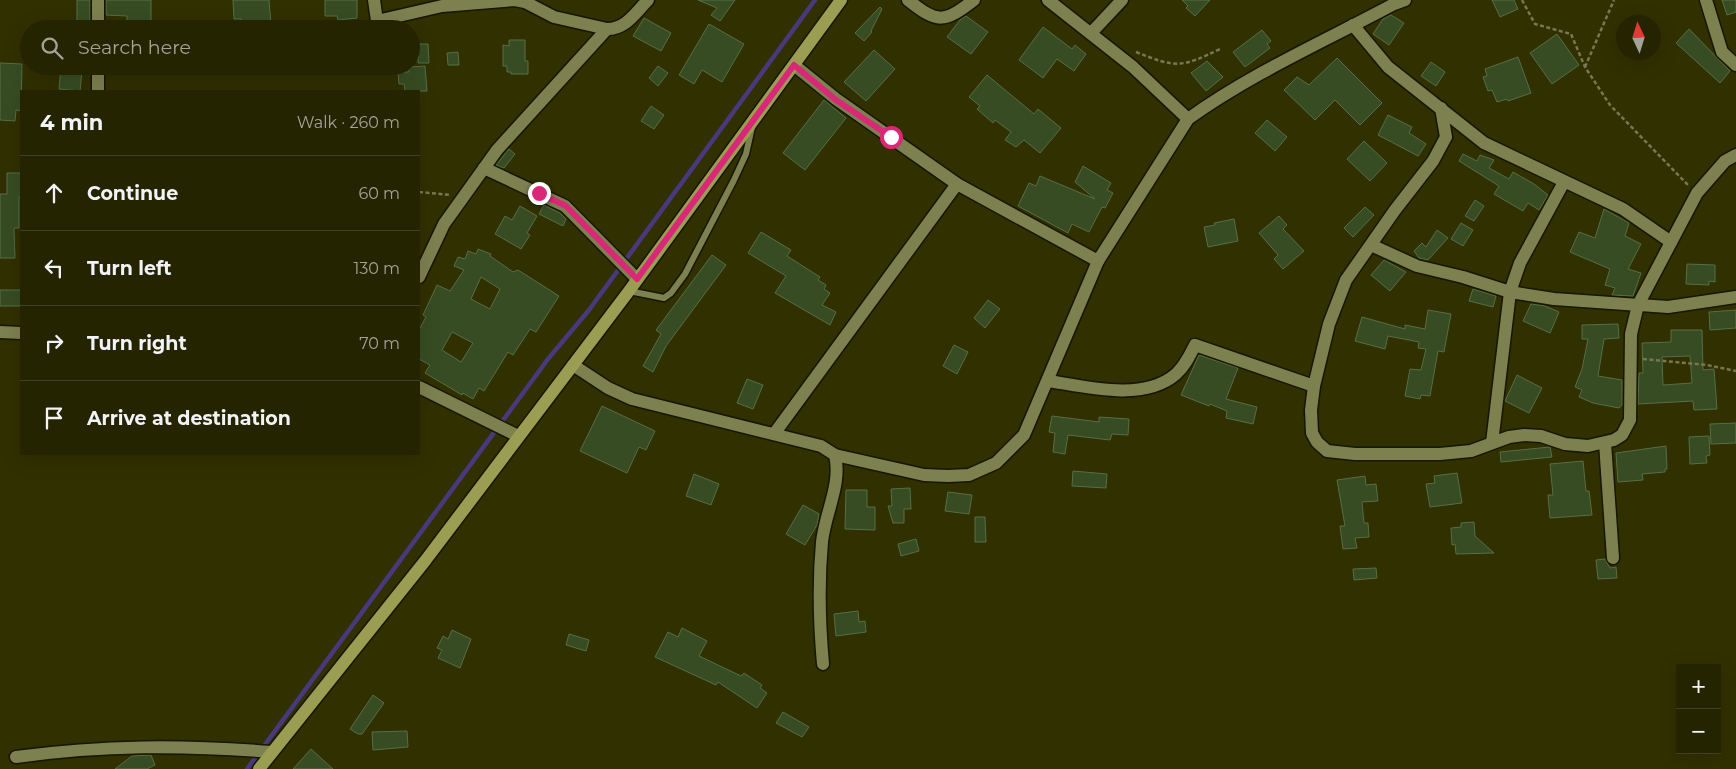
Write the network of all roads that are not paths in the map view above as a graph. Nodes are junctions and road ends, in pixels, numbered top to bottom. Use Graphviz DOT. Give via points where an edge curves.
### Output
graph roads {
  1 [pos="98,0"];
  2 [pos="374,0"];
  3 [pos="648,0"];
  4 [pos="841,0"];
  5 [pos="908,0"];
  6 [pos="974,0"];
  7 [pos="1048,0"];
  8 [pos="1122,0"];
  9 [pos="1405,0"];
  10 [pos="1706,0"];
  11 [pos="98,20"];
  12 [pos="375,20"];
  13 [pos="393,20"];
  14 [pos="1353,26"];
  15 [pos="607,30"];
  16 [pos="1092,32"];
  17 [pos="1736,64"];
  18 [pos="794,65"];
  19 [pos="98,75"];
  20 [pos="98,90"];
  21 [pos="1441,108"];
  22 [pos="1188,118"];
  23 [pos="753,121"];
  24 [pos="1736,155"];
  25 [pos="484,168"];
  26 [pos="1564,182"];
  27 [pos="957,184"];
  28 [pos="1671,242"];
  29 [pos="1371,245"];
  30 [pos="1098,261"];
  31 [pos="420,275"];
  32 [pos="637,279"];
  33 [pos="629,291"];
  34 [pos="1510,292"];
  35 [pos="1736,297"];
  36 [pos="1638,305"];
  37 [pos="0,332"];
  38 [pos="20,333"];
  39 [pos="573,365"];
  40 [pos="1049,382"];
  41 [pos="1314,386"];
  42 [pos="420,387"];
  43 [pos="788,418"];
  44 [pos="774,434"];
  45 [pos="518,436"];
  46 [pos="793,439"];
  47 [pos="1492,443"];
  48 [pos="1605,443"];
  49 [pos="835,456"];
  50 [pos="1614,558"];
  51 [pos="823,664"];
  52 [pos="272,752"];
  53 [pos="16,757"];
  54 [pos="259,769"];
  1 -- 11 [label="street"];
  2 -- 12 [label="street"];
  3 -- 15 [label="street" via="622,27"];
  4 -- 18 [label="main road"];
  5 -- 6 [label="street" via="932,17 942,19"];
  7 -- 16 [label="street"];
  8 -- 16 [label="street"];
  9 -- 14 [label="street"];
  10 -- 17 [label="street" via="1722,52"];
  13 -- 15 [label="street" via="442,6 515,0 554,17"];
  14 -- 21 [label="street" via="1388,67"];
  14 -- 22 [label="street" via="1211,102"];
  15 -- 25 [label="street"];
  16 -- 22 [label="street" via="1134,66"];
  18 -- 23 [label="main road"];
  18 -- 27 [label="street" via="836,100"];
  19 -- 20 [label="street"];
  21 -- 26 [label="street" via="1484,143"];
  21 -- 29 [label="street" via="1446,137 1433,161"];
  22 -- 30 [label="street"];
  23 -- 32 [label="main road"];
  23 -- 33 [label="lane" via="742,163 696,254 671,294 664,298"];
  24 -- 28 [label="street" via="1725,161 1697,193"];
  25 -- 31 [label="street" via="444,224"];
  25 -- 32 [label="street" via="566,206"];
  26 -- 28 [label="street" via="1623,209"];
  26 -- 34 [label="street" via="1520,263"];
  27 -- 30 [label="street"];
  27 -- 43 [label="street"];
  28 -- 36 [label="street"];
  29 -- 34 [label="street" via="1417,266"];
  29 -- 41 [label="street" via="1346,280 1329,324"];
  30 -- 40 [label="street"];
  32 -- 33 [label="main road"];
  33 -- 39 [label="main road"];
  34 -- 36 [label="street" via="1554,299"];
  34 -- 47 [label="street"];
  35 -- 36 [label="street" via="1668,307"];
  36 -- 48 [label="street" via="1631,334 1630,420 1622,435"];
  37 -- 38 [label="street"];
  39 -- 44 [label="street" via="632,399"];
  39 -- 45 [label="main road"];
  40 -- 41 [label="street" via="1116,391 1135,390 1175,375 1195,345"];
  40 -- 49 [label="street" via="1024,435 996,463 969,475 924,475"];
  41 -- 47 [label="street" via="1312,433 1327,450 1355,454 1440,454 1471,451"];
  42 -- 45 [label="street"];
  43 -- 44 [label="street"];
  43 -- 46 [label="street"];
  44 -- 46 [label="street"];
  45 -- 52 [label="main road" via="425,561"];
  46 -- 49 [label="street" via="821,446"];
  47 -- 48 [label="street" via="1524,434 1565,444 1588,446"];
  48 -- 50 [label="street"];
  49 -- 51 [label="street" via="837,475 822,539 818,600"];
  52 -- 53 [label="street" via="145,746 77,749"];
  52 -- 54 [label="main road"];
}
